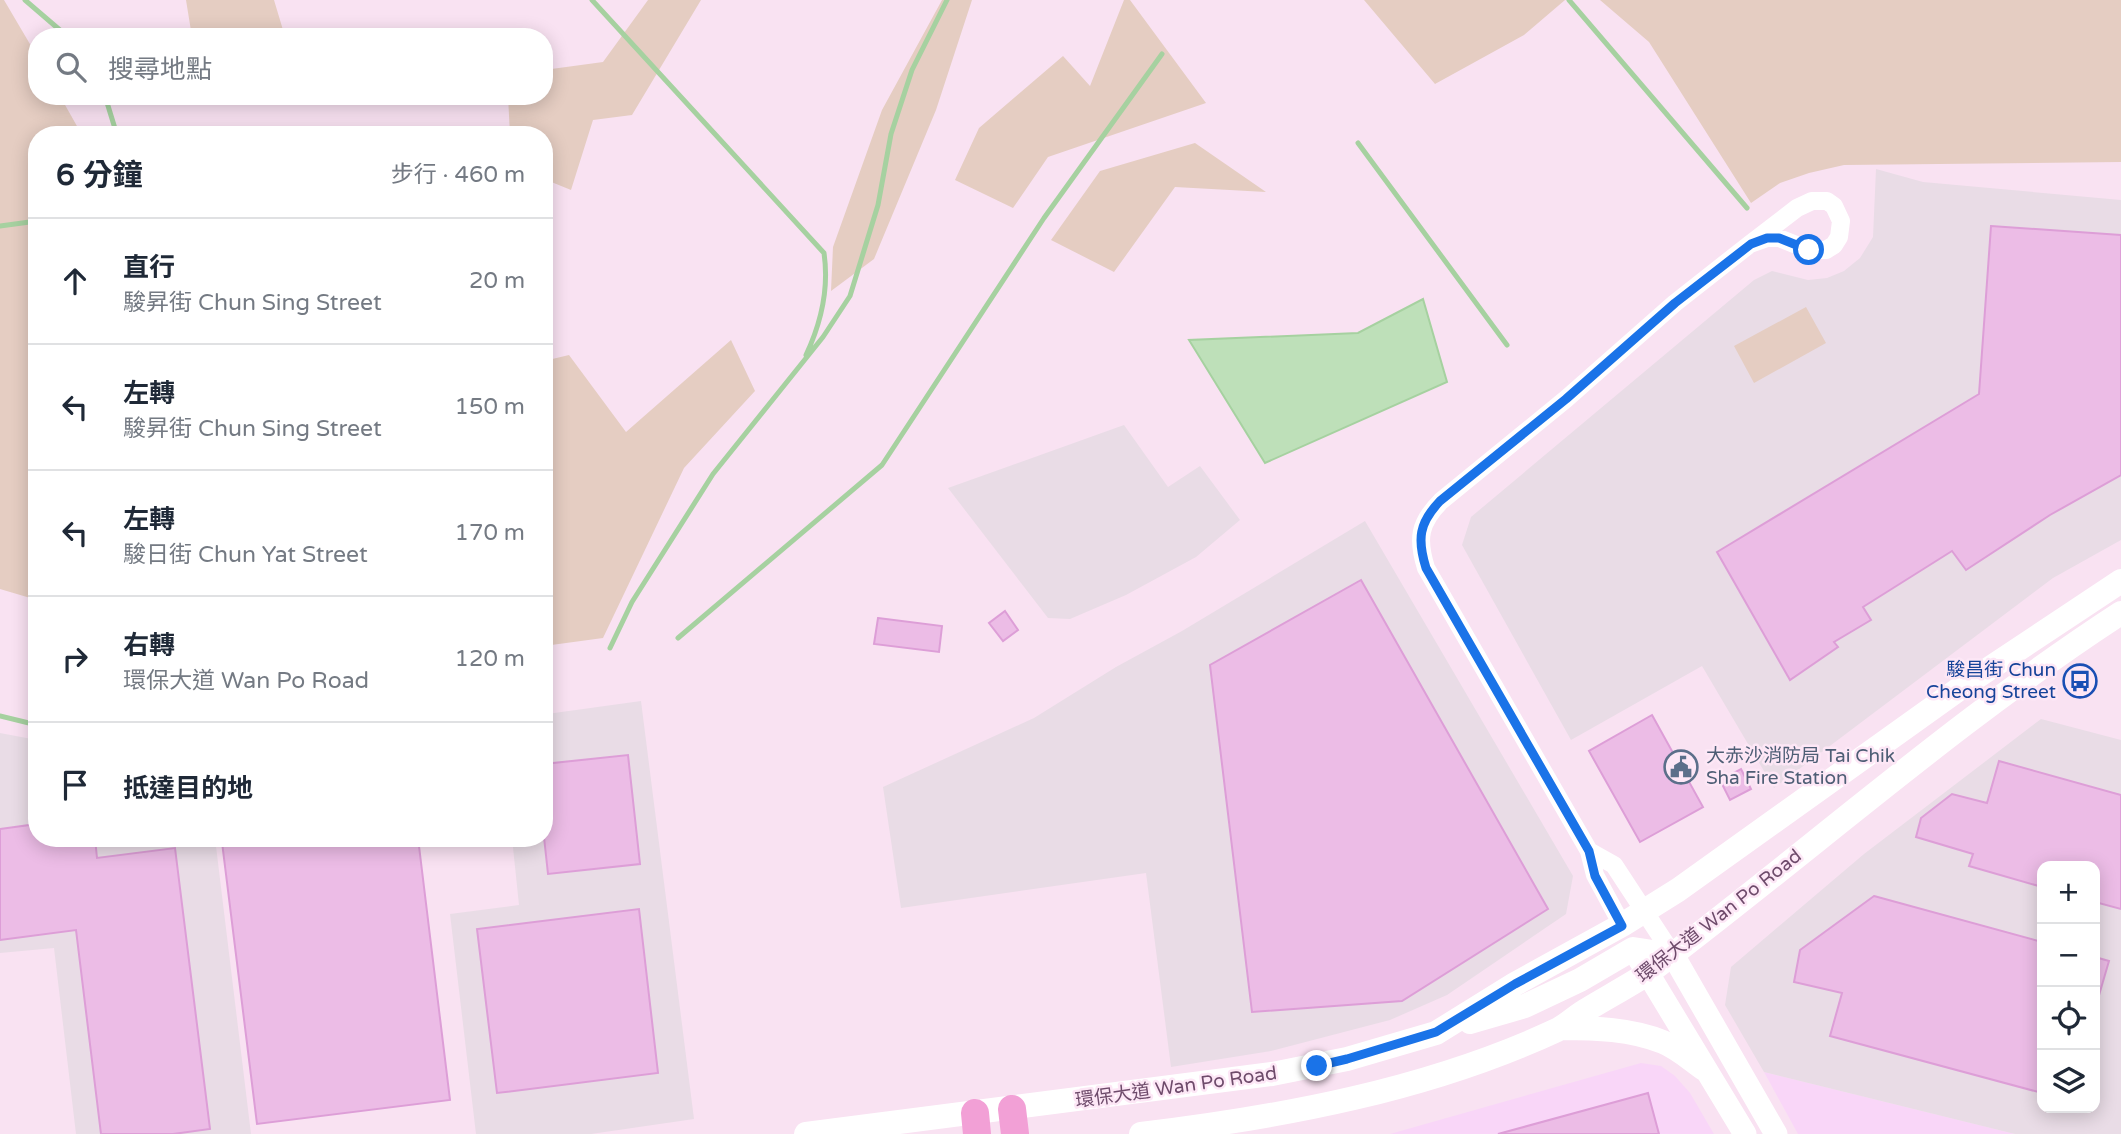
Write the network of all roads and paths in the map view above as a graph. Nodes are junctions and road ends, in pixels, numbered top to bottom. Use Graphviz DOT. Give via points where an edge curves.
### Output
graph roads {
  1 [pos="1751,244"];
  2 [pos="2121,581"];
  3 [pos="2121,613"];
  4 [pos="1589,851"];
  5 [pos="1645,911"];
  6 [pos="1622,926"];
  7 [pos="1633,949"];
  8 [pos="1673,955"];
  9 [pos="1647,974"];
  10 [pos="1561,1028"];
  11 [pos="1436,1032"];
  12 [pos="1704,1069"];
  13 [pos="1014,1122"];
  14 [pos="976,1124"];
  15 [pos="806,1134"];
  16 [pos="1141,1134"];
  17 [pos="1745,1134"];
  18 [pos="1776,1134"];
  1 -- 1 [label="street" via="1812,201 1827,201 1839,214 1839,237 1826,250 1809,250 1779,238"];
  1 -- 4 [label="street" via="1440,501 1420,533 1426,568"];
  2 -- 5 [label="main road, 環保大道 Wan Po Road" via="1966,684"];
  3 -- 8 [label="main road, 環保大道 Wan Po Road" via="2006,694"];
  4 -- 5 [label="street" via="1614,865"];
  4 -- 6 [label="street" via="1595,876"];
  5 -- 6 [label="main road, 環保大道 Wan Po Road"];
  5 -- 8 [label="street"];
  6 -- 7 [label="street"];
  6 -- 11 [label="main road, 環保大道 Wan Po Road"];
  7 -- 8 [label="main road"];
  7 -- 9 [label="street"];
  7 -- 11 [label="main road" via="1525,1006"];
  8 -- 9 [label="main road, 環保大道 Wan Po Road"];
  8 -- 18 [label="street"];
  9 -- 10 [label="main road, 環保大道 Wan Po Road"];
  9 -- 12 [label="street"];
  10 -- 12 [label="main road" via="1650,1037"];
  10 -- 16 [label="main road, 環保大道 Wan Po Road" via="1460,1068 1351,1098"];
  11 -- 13 [label="main road, 環保大道 Wan Po Road" via="1347,1059"];
  12 -- 17 [label="street"];
  13 -- 14 [label="main road, 環保大道 Wan Po Road"];
  14 -- 15 [label="main road, 環保大道 Wan Po Road"];
}
